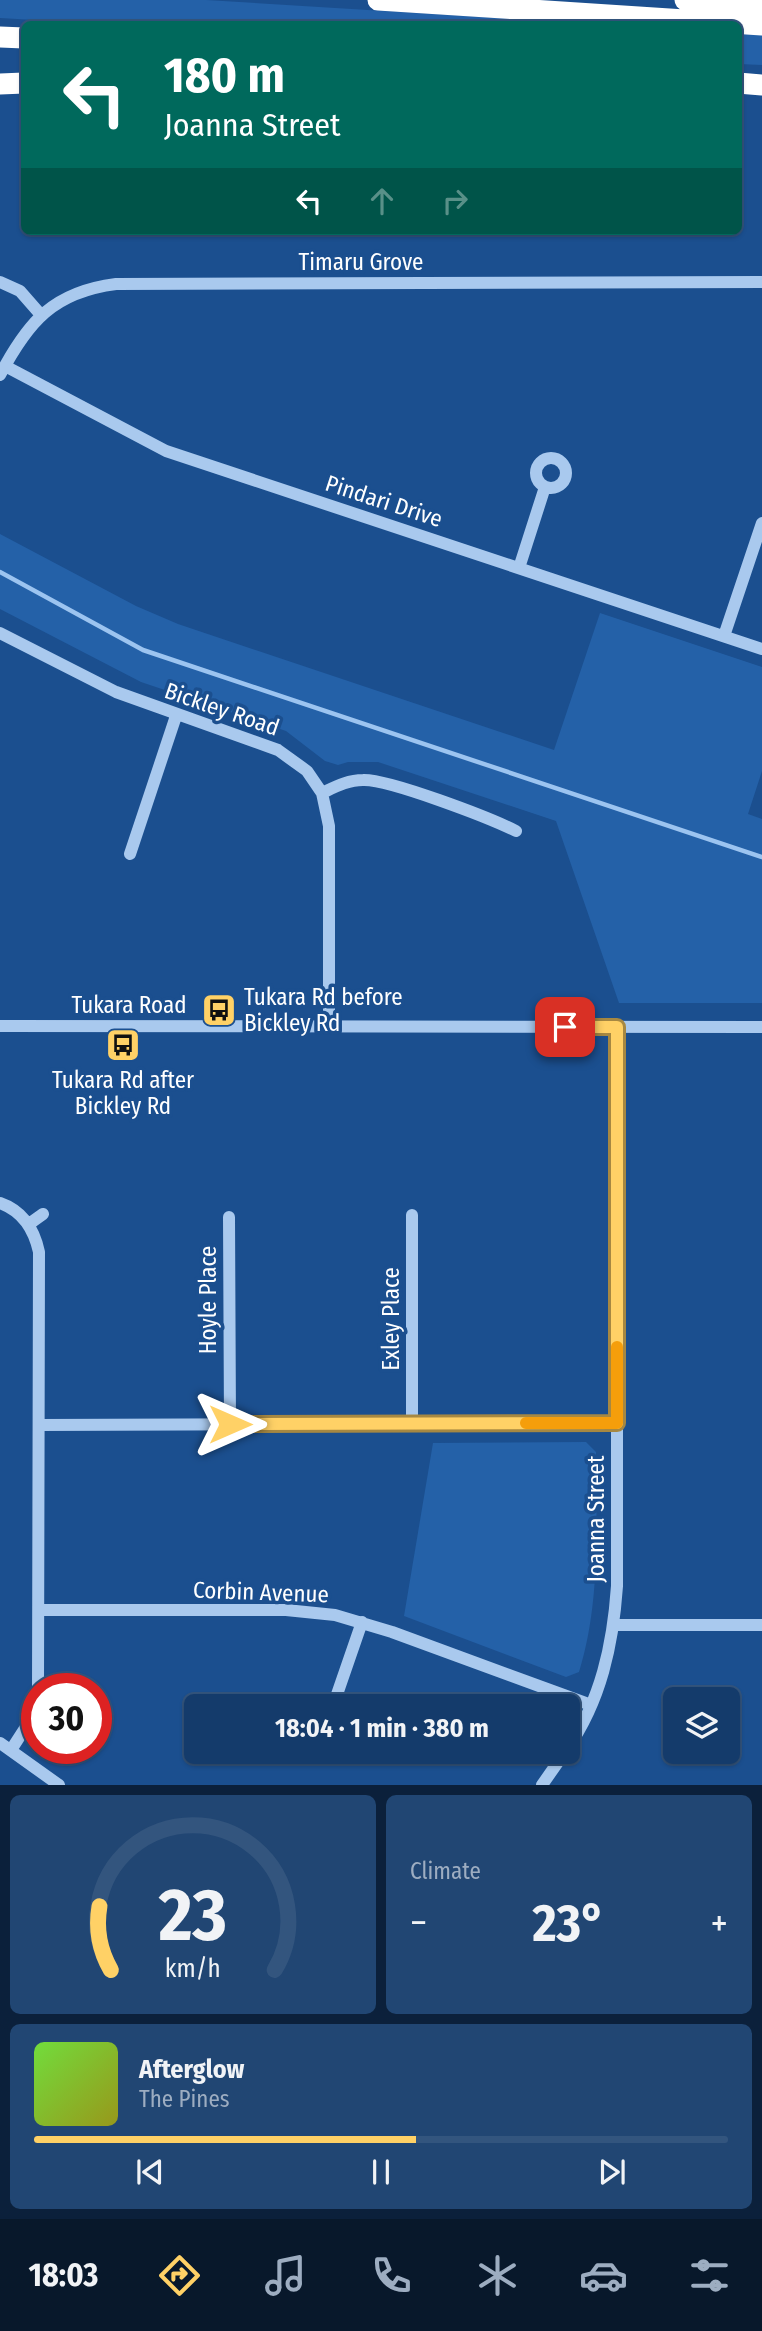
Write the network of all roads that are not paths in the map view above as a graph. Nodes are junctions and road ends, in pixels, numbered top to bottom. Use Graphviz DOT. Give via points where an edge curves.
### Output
graph roads {
  1 [pos="378,0"];
  2 [pos="685,0"];
  3 [pos="762,7"];
  4 [pos="701,21"];
  5 [pos="742,24"];
  6 [pos="762,25"];
  7 [pos="0,37"];
  8 [pos="21,38"];
  9 [pos="0,83"];
  10 [pos="21,83"];
  11 [pos="742,83"];
  12 [pos="762,85"];
  13 [pos="0,282"];
  14 [pos="762,282"];
  15 [pos="41,315"];
  16 [pos="2,371"];
  17 [pos="545,488"];
  18 [pos="762,523"];
  19 [pos="519,568"];
  20 [pos="0,633"];
  21 [pos="724,636"];
  22 [pos="762,649"];
  23 [pos="176,716"];
  24 [pos="322,793"];
  25 [pos="516,831"];
  26 [pos="130,854"];
  27 [pos="0,1026"];
  28 [pos="329,1026"];
  29 [pos="617,1027"];
  30 [pos="762,1027"];
  31 [pos="0,1203"];
  32 [pos="43,1214"];
  33 [pos="412,1215"];
  34 [pos="229,1217"];
  35 [pos="29,1224"];
  36 [pos="617,1423"];
  37 [pos="230,1424"];
  38 [pos="412,1424"];
  39 [pos="38,1425"];
  40 [pos="39,1609"];
  41 [pos="362,1622"];
  42 [pos="614,1625"];
  43 [pos="762,1625"];
  44 [pos="38,1673"];
  45 [pos="337,1694"];
  46 [pos="591,1705"];
  47 [pos="580,1725"];
  48 [pos="21,1729"];
  49 [pos="5,1746"];
  50 [pos="556,1764"];
  51 [pos="59,1785"];
  52 [pos="542,1785"];
  1 -- 4 [label="highway"];
  2 -- 3 [label="highway"];
  5 -- 6 [label="highway"];
  7 -- 8 [label="highway"];
  9 -- 10 [label="highway"];
  11 -- 12 [label="highway"];
  13 -- 15 [label="street" via="20,291"];
  14 -- 15 [label="street, Timaru Grove" via="116,284 79,292"];
  15 -- 16 [label="street, Timaru Grove"];
  16 -- 19 [label="street, Pindari Drive" via="166,451"];
  17 -- 19 [label="street"];
  18 -- 21 [label="street"];
  19 -- 21 [label="street, Pindari Drive"];
  20 -- 23 [label="street, Bickley Road" via="94,682"];
  21 -- 22 [label="street, Pindari Drive"];
  23 -- 24 [label="street, Bickley Road" via="278,750 298,762"];
  23 -- 26 [label="street"];
  24 -- 25 [label="street" via="349,782 375,781"];
  24 -- 28 [label="street, Bickley Road" via="329,826"];
  27 -- 28 [label="street, Tukara Road"];
  28 -- 29 [label="street, Tukara Road"];
  29 -- 30 [label="street, Tukara Road"];
  29 -- 36 [label="street, Joanna Street"];
  31 -- 35 [label="street"];
  32 -- 35 [label="street"];
  33 -- 38 [label="street, Exley Place"];
  34 -- 37 [label="street, Hoyle Place"];
  35 -- 39 [label="street" via="38,1252"];
  36 -- 38 [label="street"];
  36 -- 42 [label="street, Joanna Street"];
  37 -- 38 [label="street"];
  37 -- 39 [label="street"];
  39 -- 40 [label="street"];
  40 -- 41 [label="street, Corbin Avenue" via="286,1610"];
  40 -- 44 [label="street"];
  41 -- 45 [label="street"];
  41 -- 46 [label="street, Corbin Avenue"];
  42 -- 43 [label="street"];
  42 -- 46 [label="street, Joanna Street"];
  46 -- 47 [label="street, Joanna Street"];
  48 -- 49 [label="street"];
  49 -- 51 [label="street"];
  50 -- 52 [label="street, Joanna Street"];
}
